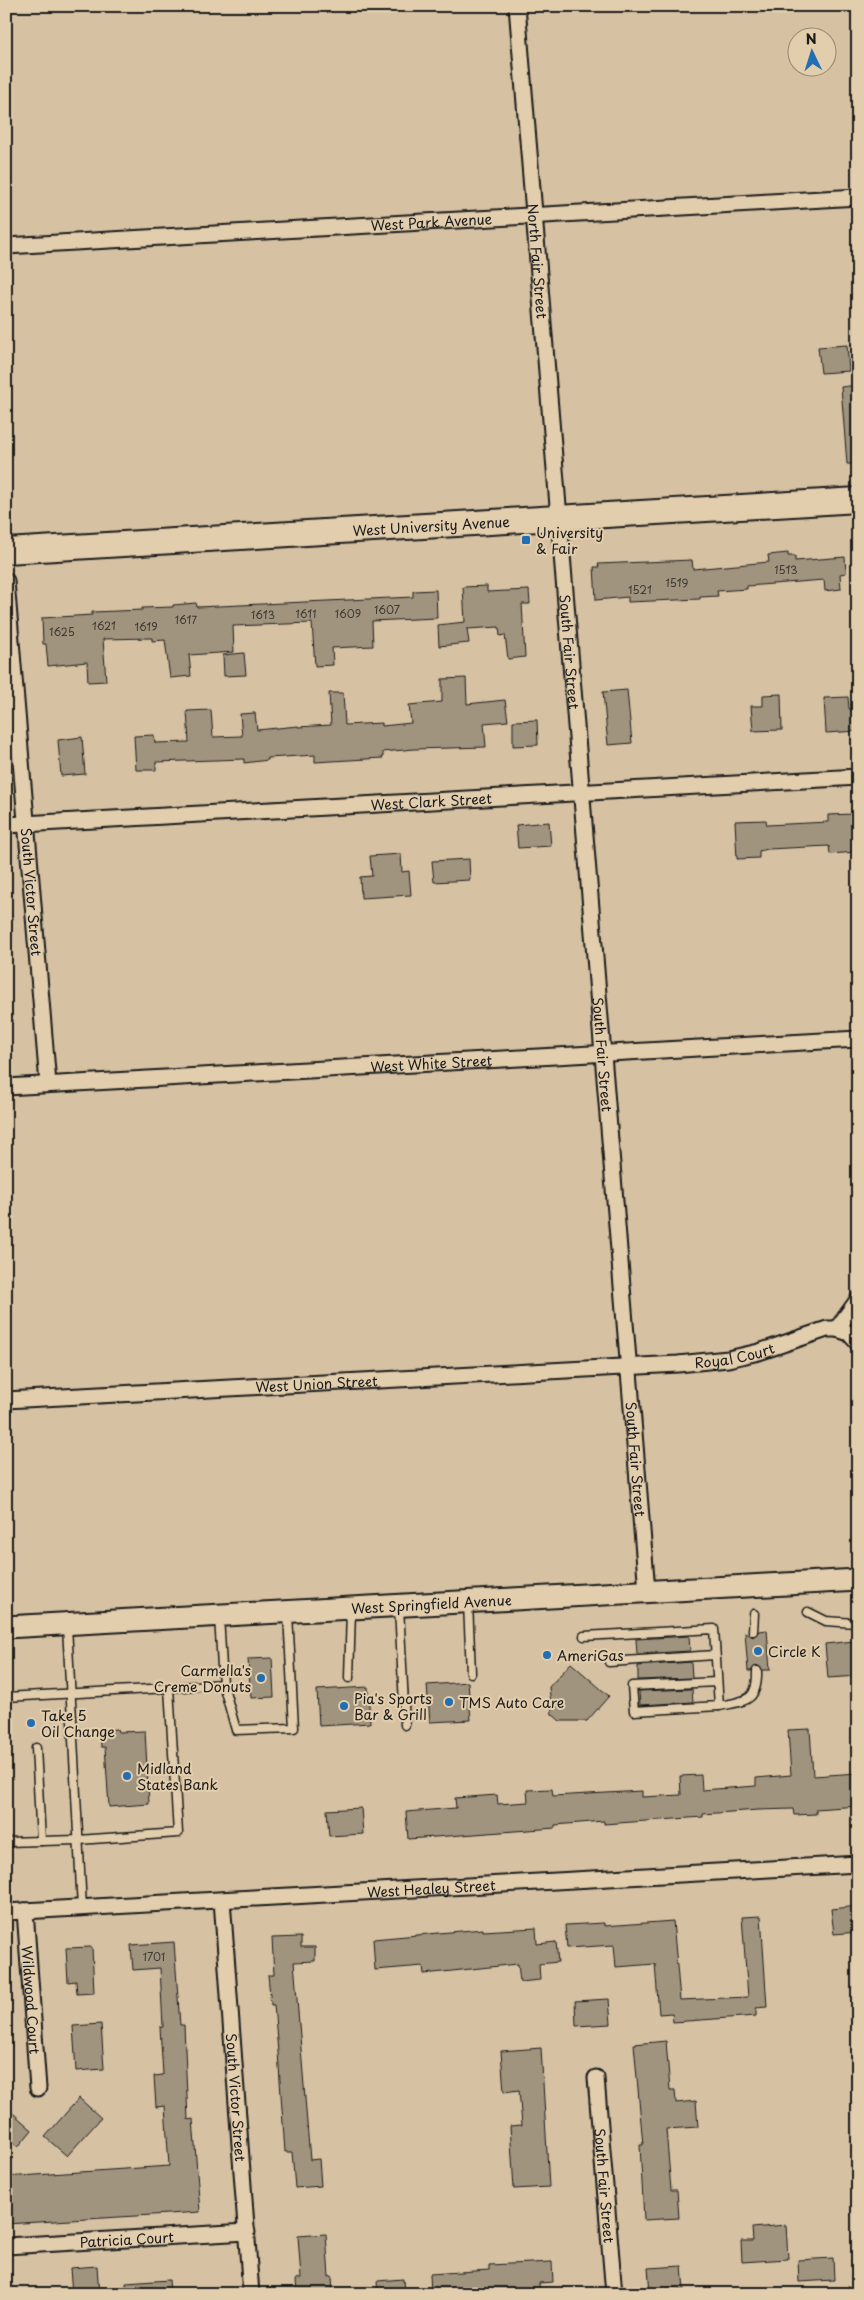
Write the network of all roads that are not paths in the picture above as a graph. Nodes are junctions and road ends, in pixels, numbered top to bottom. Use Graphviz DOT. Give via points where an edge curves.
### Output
graph roads {
  1 [pos="517,6"];
  2 [pos="858,197"];
  3 [pos="534,215"];
  4 [pos="6,246"];
  5 [pos="858,500"];
  6 [pos="560,518"];
  7 [pos="6,551"];
  8 [pos="6,581"];
  9 [pos="858,777"];
  10 [pos="581,792"];
  11 [pos="26,823"];
  12 [pos="6,824"];
  13 [pos="858,1039"];
  14 [pos="603,1054"];
  15 [pos="48,1084"];
  16 [pos="6,1087"];
  17 [pos="858,1300"];
  18 [pos="837,1329"];
  19 [pos="858,1342"];
  20 [pos="628,1366"];
  21 [pos="6,1400"];
  22 [pos="858,1580"];
  23 [pos="647,1591"];
  24 [pos="468,1601"];
  25 [pos="399,1605"];
  26 [pos="351,1608"];
  27 [pos="288,1612"];
  28 [pos="808,1612"];
  29 [pos="754,1614"];
  30 [pos="219,1616"];
  31 [pos="66,1624"];
  32 [pos="858,1626"];
  33 [pos="6,1627"];
  34 [pos="753,1632"];
  35 [pos="584,1636"];
  36 [pos="715,1655"];
  37 [pos="608,1662"];
  38 [pos="756,1670"];
  39 [pos="471,1673"];
  40 [pos="349,1678"];
  41 [pos="717,1682"];
  42 [pos="223,1684"];
  43 [pos="168,1688"];
  44 [pos="70,1693"];
  45 [pos="6,1697"];
  46 [pos="719,1706"];
  47 [pos="405,1725"];
  48 [pos="36,1748"];
  49 [pos="41,1840"];
  50 [pos="78,1840"];
  51 [pos="6,1842"];
  52 [pos="858,1864"];
  53 [pos="222,1900"];
  54 [pos="82,1908"];
  55 [pos="26,1911"];
  56 [pos="6,1912"];
  57 [pos="596,2078"];
  58 [pos="38,2088"];
  59 [pos="247,2232"];
  60 [pos="6,2246"];
  61 [pos="251,2294"];
  62 [pos="614,2294"];
  1 -- 3 [label="street, North Fair Street"];
  2 -- 3 [label="street, West Park Avenue"];
  3 -- 4 [label="street, West Park Avenue"];
  3 -- 6 [label="street, North Fair Street"];
  5 -- 6 [label="main road, West University Avenue"];
  6 -- 7 [label="main road, West University Avenue"];
  6 -- 10 [label="street, South Fair Street"];
  8 -- 11 [label="street, South Victor Street"];
  9 -- 10 [label="street, West Clark Street"];
  10 -- 11 [label="street, West Clark Street"];
  10 -- 14 [label="street, South Fair Street"];
  11 -- 12 [label="street, West Clark Street"];
  11 -- 15 [label="street, South Victor Street"];
  13 -- 14 [label="street, West White Street"];
  14 -- 15 [label="street, West White Street"];
  14 -- 20 [label="street, South Fair Street"];
  15 -- 16 [label="street, West White Street"];
  17 -- 18 [label="street"];
  18 -- 19 [label="street" via="850,1333"];
  18 -- 20 [label="street, Royal Court" via="826,1328 759,1352 728,1359"];
  20 -- 21 [label="street, West Union Street"];
  20 -- 23 [label="street, South Fair Street"];
  22 -- 23 [label="main road, West Springfield Avenue"];
  23 -- 24 [label="main road, West Springfield Avenue"];
  24 -- 25 [label="main road, West Springfield Avenue"];
  24 -- 39 [label="lane"];
  25 -- 26 [label="main road, West Springfield Avenue"];
  25 -- 47 [label="lane"];
  26 -- 27 [label="main road, West Springfield Avenue"];
  26 -- 40 [label="lane"];
  27 -- 30 [label="main road, West Springfield Avenue"];
  27 -- 42 [label="lane" via="294,1728 236,1730"];
  28 -- 32 [label="lane" via="826,1621 855,1623"];
  29 -- 34 [label="lane"];
  30 -- 31 [label="main road, West Springfield Avenue"];
  30 -- 42 [label="lane"];
  31 -- 33 [label="main road, West Springfield Avenue"];
  31 -- 44 [label="lane"];
  35 -- 36 [label="lane" via="714,1629"];
  36 -- 37 [label="lane"];
  36 -- 41 [label="lane"];
  38 -- 46 [label="lane" via="754,1695"];
  41 -- 46 [label="lane"];
  41 -- 46 [label="lane" via="632,1686 634,1711"];
  42 -- 43 [label="lane"];
  43 -- 44 [label="lane"];
  43 -- 50 [label="lane" via="178,1833"];
  44 -- 45 [label="lane"];
  44 -- 50 [label="lane"];
  48 -- 49 [label="lane"];
  49 -- 50 [label="lane"];
  49 -- 51 [label="lane"];
  50 -- 54 [label="lane"];
  52 -- 53 [label="street, West Healey Street"];
  53 -- 54 [label="street, West Healey Street"];
  53 -- 59 [label="street, South Victor Street"];
  54 -- 55 [label="street, West Healey Street"];
  55 -- 56 [label="street, West Healey Street"];
  55 -- 58 [label="street, Wildwood Court"];
  57 -- 62 [label="street, South Fair Street"];
  59 -- 60 [label="street, Patricia Court"];
  59 -- 61 [label="street, South Victor Street"];
}
